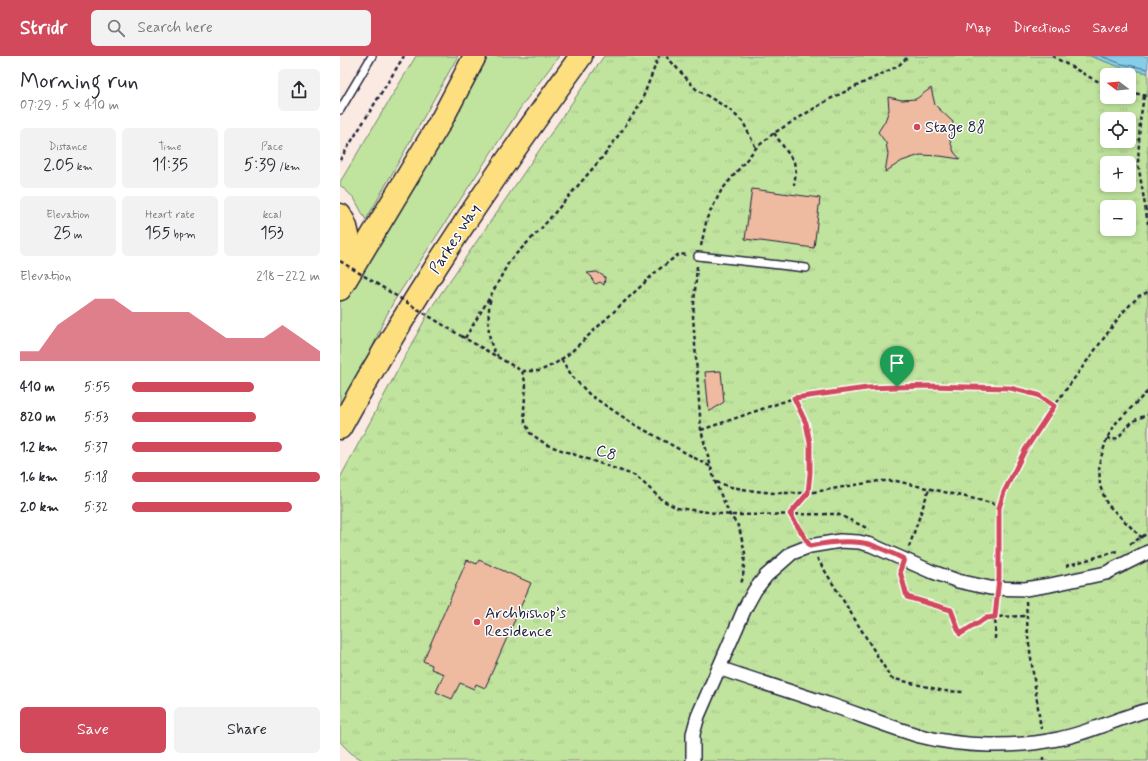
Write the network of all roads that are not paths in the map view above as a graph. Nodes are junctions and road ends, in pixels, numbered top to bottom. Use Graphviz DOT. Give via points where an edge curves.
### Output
graph roads {
  1 [pos="372,56"];
  2 [pos="475,56"];
  3 [pos="570,56"];
  4 [pos="581,56"];
  5 [pos="340,110"];
  6 [pos="340,215"];
  7 [pos="698,256"];
  8 [pos="806,268"];
  9 [pos="340,275"];
  10 [pos="340,289"];
  11 [pos="376,365"];
  12 [pos="340,428"];
  13 [pos="1146,547"];
  14 [pos="718,668"];
  15 [pos="1148,710"];
  16 [pos="693,761"];
  1 -- 5 [label="lane"];
  2 -- 10 [label="highway" via="442,119"];
  3 -- 11 [label="highway" via="440,247 411,296"];
  4 -- 11 [label="highway, Parkes Way" via="470,214"];
  6 -- 9 [label="highway" via="347,229 349,241"];
  7 -- 8 [label="lane"];
  11 -- 12 [label="highway, Parkes Way"];
  13 -- 14 [label="street" via="1106,573 1025,589 997,588 958,581 858,542 840,541 810,546 792,553 766,576 745,608"];
  14 -- 15 [label="street" via="931,738 958,742 1016,744 1043,741 1072,736"];
  14 -- 16 [label="street" via="694,728"];
}
